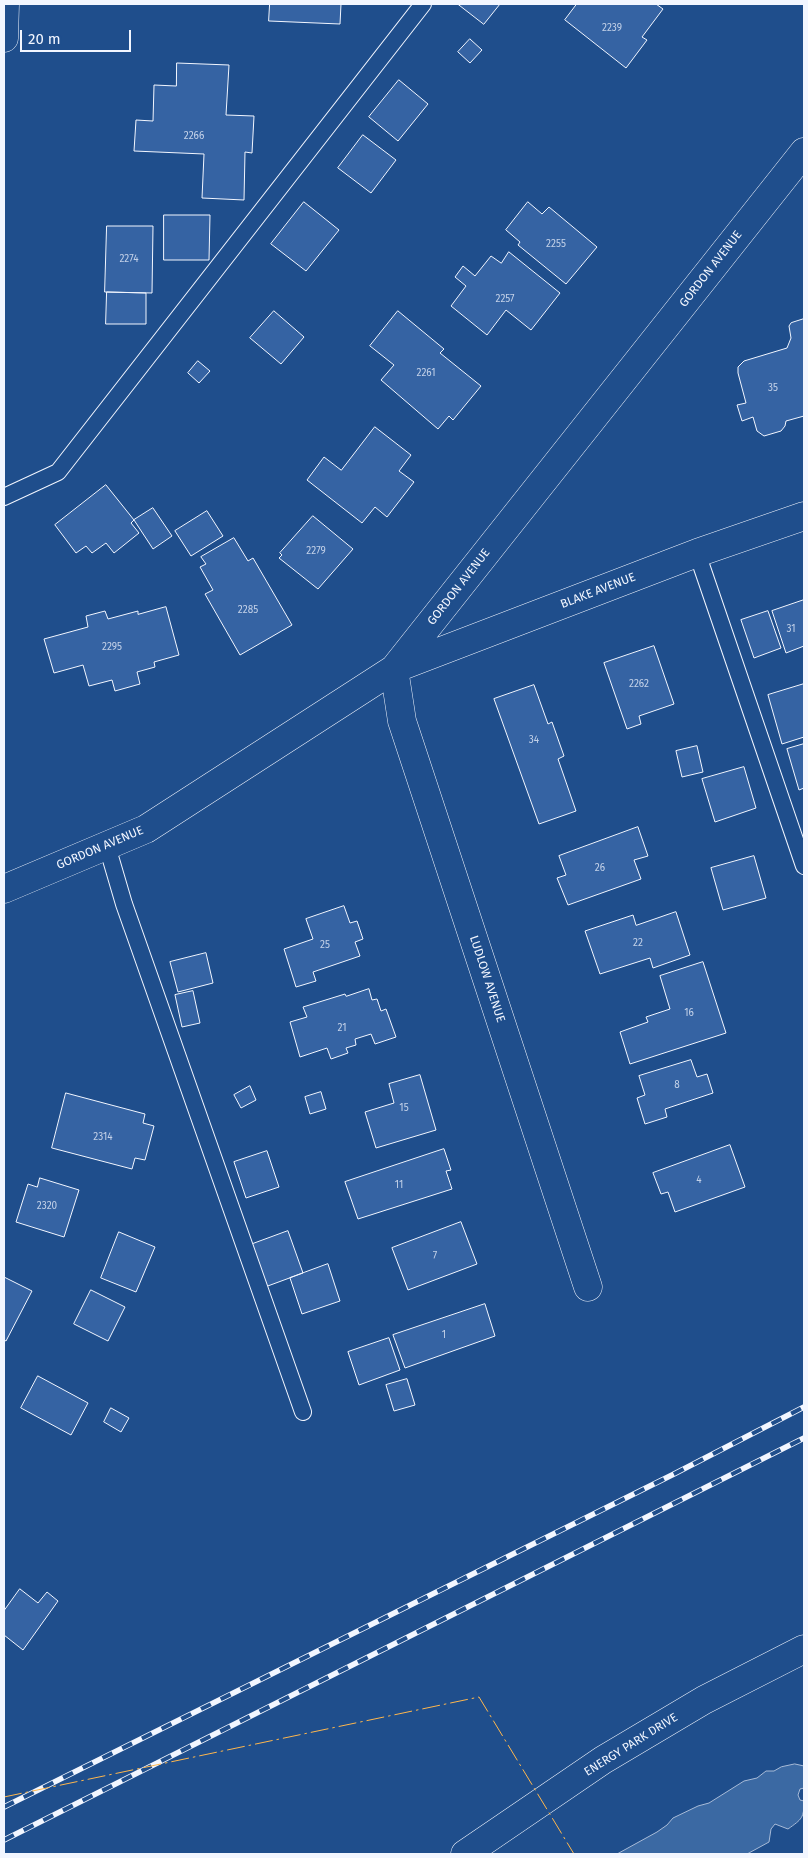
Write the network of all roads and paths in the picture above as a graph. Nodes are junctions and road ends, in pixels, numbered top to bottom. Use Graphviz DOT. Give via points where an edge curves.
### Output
graph roads {
  1 [pos="5,4"];
  2 [pos="423,4"];
  3 [pos="4,38"];
  4 [pos="804,152"];
  5 [pos="4,497"];
  6 [pos="804,516"];
  7 [pos="697,553"];
  8 [pos="394,669"];
  9 [pos="107,846"];
  10 [pos="804,866"];
  11 [pos="4,889"];
  12 [pos="588,1287"];
  13 [pos="303,1412"];
  14 [pos="804,1649"];
  15 [pos="465,1854"];
  1 -- 3 [label="street"];
  2 -- 5 [label="lane" via="58,472"];
  4 -- 8 [label="street, GORDON AVENUE"];
  6 -- 7 [label="street, BLAKE AVENUE"];
  7 -- 8 [label="street, BLAKE AVENUE"];
  7 -- 10 [label="lane"];
  8 -- 9 [label="street, GORDON AVENUE" via="146,829"];
  8 -- 12 [label="street, LUDLOW AVENUE" via="402,721"];
  9 -- 11 [label="street, GORDON AVENUE"];
  9 -- 13 [label="lane" via="124,904"];
  14 -- 15 [label="street, ENERGY PARK DRIVE" via="704,1700 603,1760"];
}
